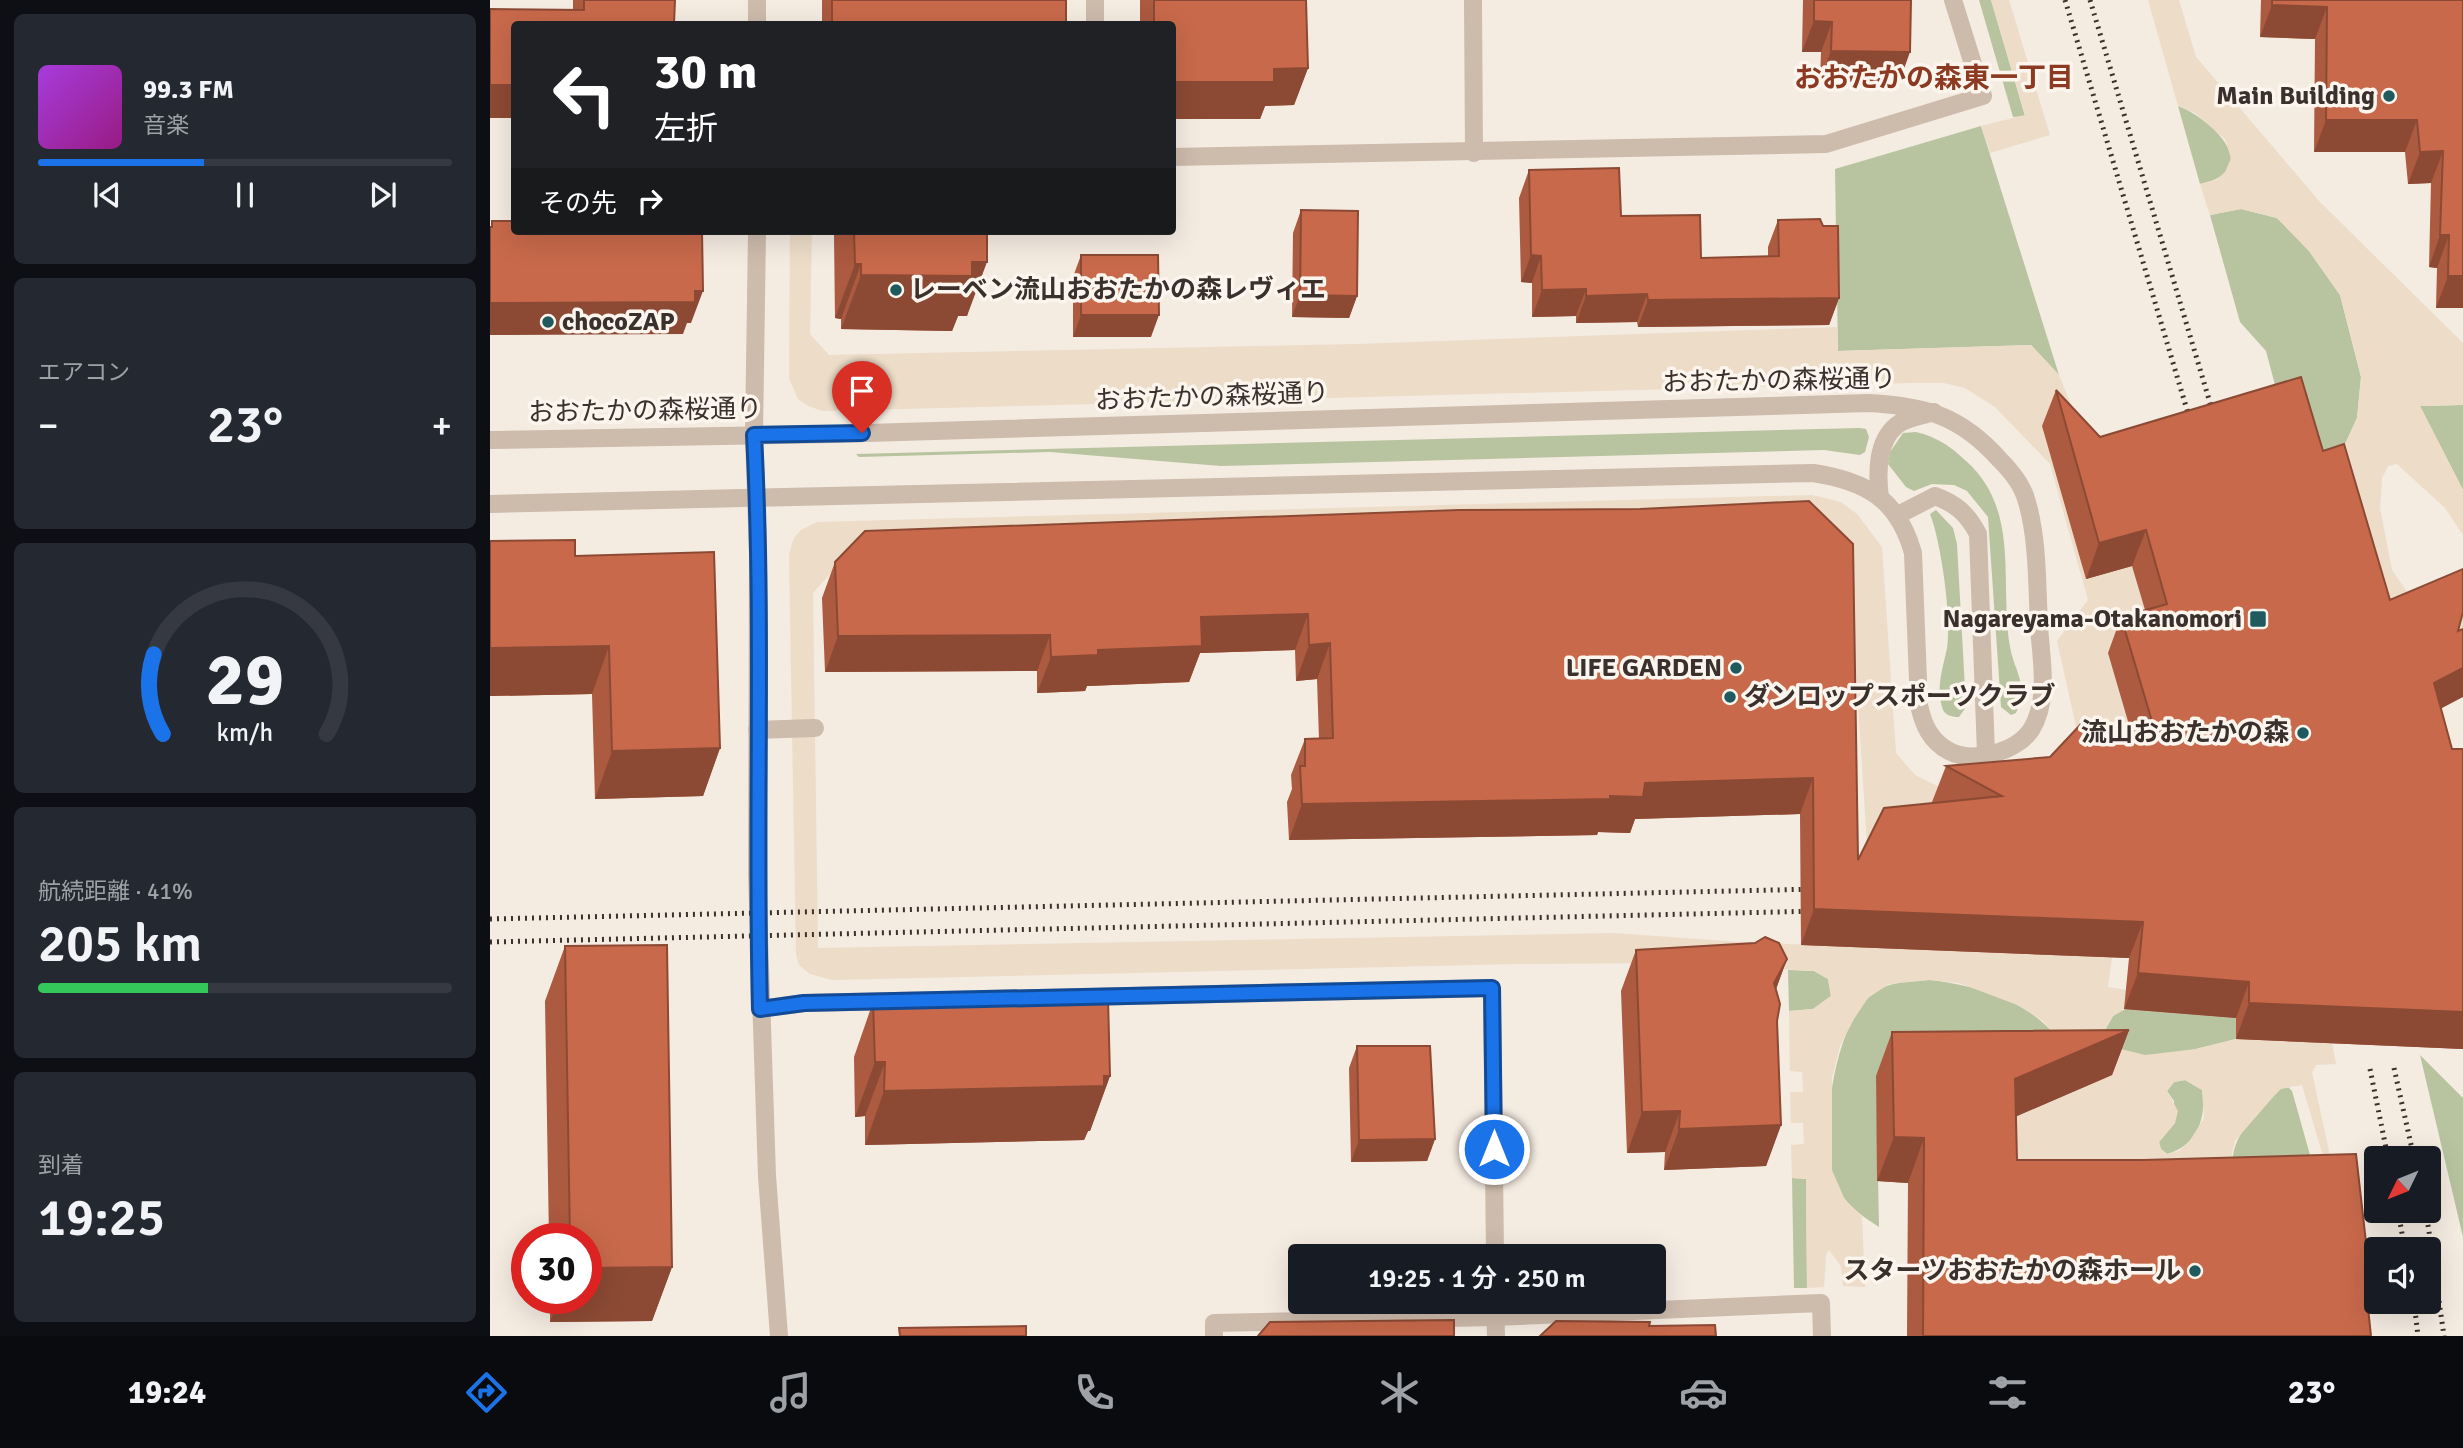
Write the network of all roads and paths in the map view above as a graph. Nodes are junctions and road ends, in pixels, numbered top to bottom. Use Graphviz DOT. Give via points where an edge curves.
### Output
graph roads {
  1 [pos="757,0"];
  2 [pos="1095,0"];
  3 [pos="1472,0"];
  4 [pos="1953,0"];
  5 [pos="757,21"];
  6 [pos="1095,21"];
  7 [pos="1474,153"];
  8 [pos="1176,157"];
  9 [pos="757,235"];
  10 [pos="1934,412"];
  11 [pos="754,435"];
  12 [pos="490,440"];
  13 [pos="757,496"];
  14 [pos="1880,498"];
  15 [pos="490,504"];
  16 [pos="1898,515"];
  17 [pos="815,729"];
  18 [pos="757,730"];
  19 [pos="1986,754"];
  20 [pos="760,1009"];
  21 [pos="1495,1244"];
  22 [pos="1666,1306"];
  23 [pos="1409,1314"];
  24 [pos="1495,1314"];
  25 [pos="779,1336"];
  26 [pos="1214,1336"];
  27 [pos="1496,1336"];
  28 [pos="1822,1336"];
  1 -- 5 [label="street"];
  2 -- 6 [label="street"];
  3 -- 7 [label="street"];
  4 -- 7 [label="street" via="1983,96 1826,144"];
  7 -- 8 [label="street"];
  9 -- 11 [label="street"];
  10 -- 11 [label="street, おおたかの森桜通り" via="1869,403"];
  10 -- 14 [label="street" via="1908,419 1891,432 1879,460"];
  10 -- 19 [label="street, おおたかの森桜通り" via="1965,427 1987,445 2026,498 2036,568 2042,698 2030,731 2003,751"];
  11 -- 12 [label="street, おおたかの森桜通り"];
  11 -- 13 [label="street"];
  13 -- 14 [label="street" via="1813,473 1863,485"];
  13 -- 15 [label="street"];
  13 -- 18 [label="street"];
  14 -- 16 [label="street"];
  16 -- 19 [label="street" via="1913,553 1923,724 1951,752"];
  16 -- 19 [label="street" via="1935,496 1962,510 1978,534"];
  17 -- 18 [label="street"];
  18 -- 20 [label="street"];
  20 -- 21 [label="street" via="804,1003 1492,988"];
  20 -- 25 [label="street"];
  22 -- 28 [label="street" via="1821,1303"];
  23 -- 26 [label="street" via="1214,1323"];
  24 -- 27 [label="street"];
}
